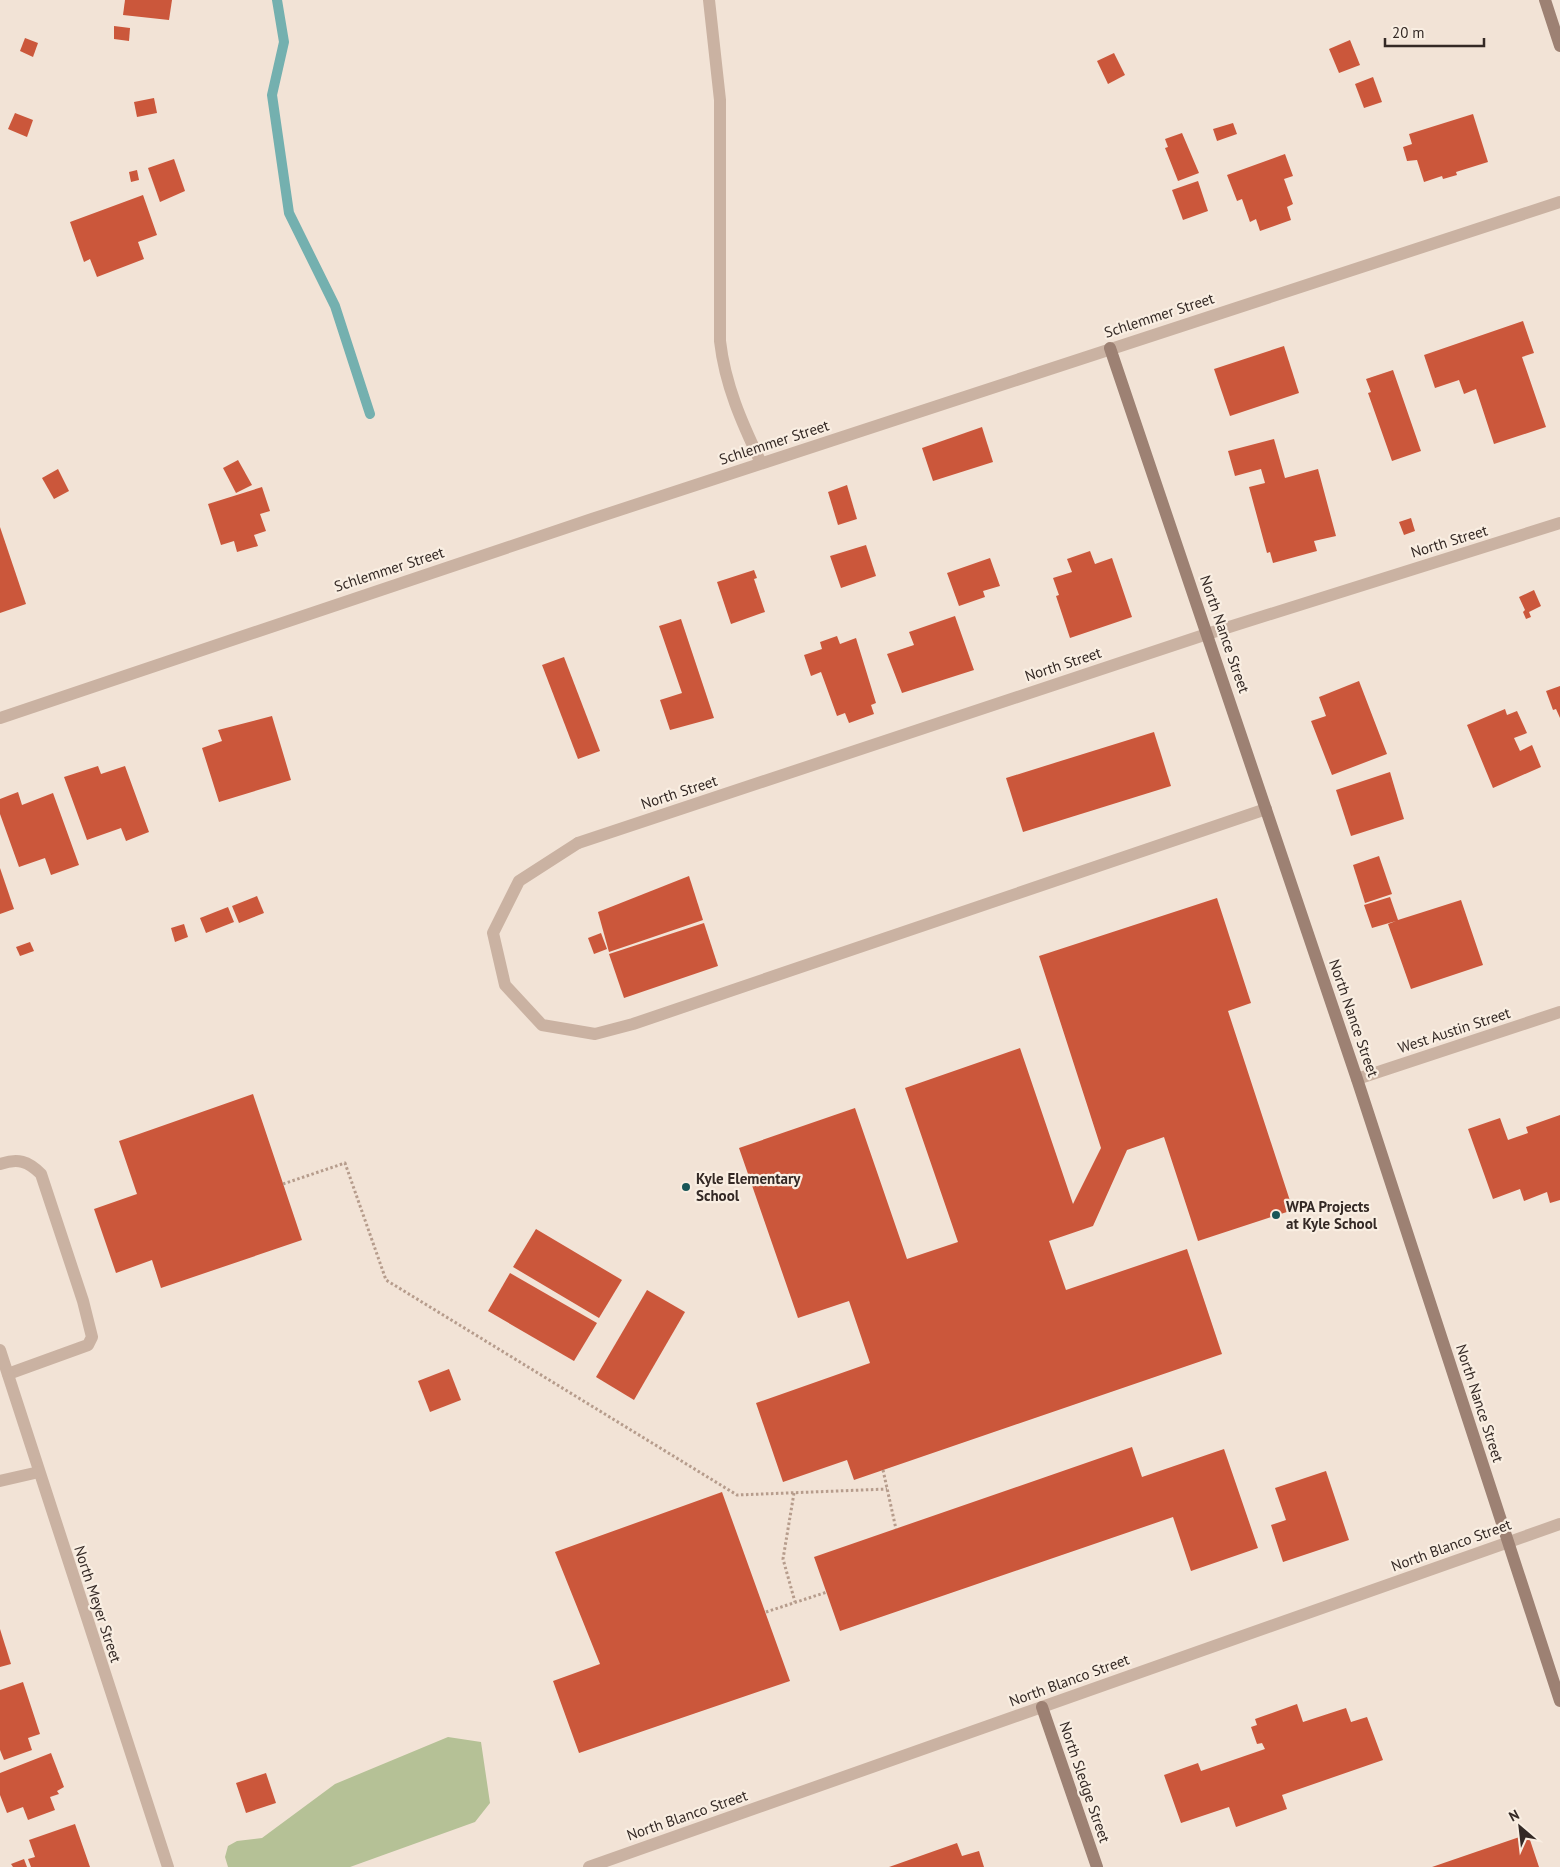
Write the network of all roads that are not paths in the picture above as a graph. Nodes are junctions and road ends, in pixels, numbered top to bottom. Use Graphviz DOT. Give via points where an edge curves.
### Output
graph roads {
  1 [pos="709,0"];
  2 [pos="1545,0"];
  3 [pos="1560,46"];
  4 [pos="1560,202"];
  5 [pos="1110,348"];
  6 [pos="761,463"];
  7 [pos="1560,522"];
  8 [pos="1207,634"];
  9 [pos="0,718"];
  10 [pos="1266,809"];
  11 [pos="1560,1012"];
  12 [pos="1357,1079"];
  13 [pos="0,1164"];
  14 [pos="0,1350"];
  15 [pos="8,1374"];
  16 [pos="39,1472"];
  17 [pos="0,1481"];
  18 [pos="1560,1524"];
  19 [pos="1508,1541"];
  20 [pos="1560,1701"];
  21 [pos="1042,1707"];
  22 [pos="168,1867"];
  23 [pos="589,1867"];
  24 [pos="1097,1867"];
  1 -- 6 [label="street" via="720,110 720,341 723,368 731,396"];
  2 -- 3 [label="street"];
  4 -- 5 [label="street, Schlemmer Street"];
  5 -- 6 [label="street, Schlemmer Street"];
  5 -- 8 [label="street, North Nance Street"];
  6 -- 9 [label="street, Schlemmer Street"];
  7 -- 8 [label="street, North Street"];
  8 -- 10 [label="street, North Nance Street"];
  8 -- 10 [label="street, North Street" via="578,843 519,881 493,933 505,984 542,1025 595,1034 633,1024"];
  10 -- 12 [label="street, North Nance Street"];
  11 -- 12 [label="street, West Austin Street"];
  12 -- 19 [label="street, North Nance Street"];
  13 -- 15 [label="street" via="14,1160 31,1164 41,1174 92,1337 88,1345"];
  14 -- 15 [label="street, North Meyer Street"];
  15 -- 16 [label="street, North Meyer Street"];
  16 -- 17 [label="street"];
  16 -- 22 [label="street, North Meyer Street"];
  18 -- 19 [label="street, North Blanco Street"];
  19 -- 20 [label="street, North Nance Street"];
  19 -- 21 [label="street, North Blanco Street"];
  21 -- 23 [label="street, North Blanco Street"];
  21 -- 24 [label="street, North Sledge Street"];
}
